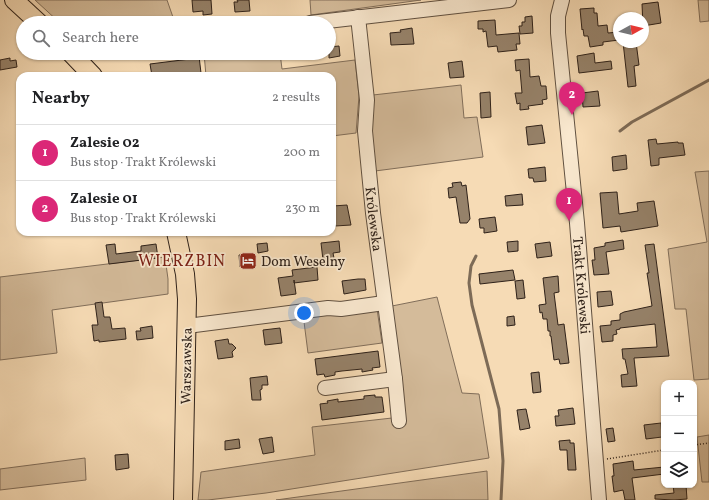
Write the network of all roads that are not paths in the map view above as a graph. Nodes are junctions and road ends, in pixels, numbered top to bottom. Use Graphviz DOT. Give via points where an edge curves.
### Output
graph roads {
  1 [pos="14,0"];
  2 [pos="509,0"];
  3 [pos="562,0"];
  4 [pos="31,16"];
  5 [pos="358,17"];
  6 [pos="336,20"];
  7 [pos="81,60"];
  8 [pos="90,72"];
  9 [pos="177,236"];
  10 [pos="384,303"];
  11 [pos="187,326"];
  12 [pos="395,379"];
  13 [pos="325,388"];
  14 [pos="399,421"];
  15 [pos="183,500"];
  16 [pos="599,500"];
  1 -- 4 [label="main road"];
  2 -- 5 [label="street"];
  3 -- 16 [label="street, Trakt Królewski" via="558,16 558,33 577,223"];
  5 -- 6 [label="street"];
  5 -- 10 [label="street, Królewska" via="367,100 365,131"];
  7 -- 8 [label="main road"];
  9 -- 11 [label="main road, Warszawska" via="187,299"];
  10 -- 11 [label="street"];
  10 -- 12 [label="street, Królewska"];
  11 -- 15 [label="main road, Warszawska"];
  12 -- 13 [label="street"];
  12 -- 14 [label="street, Królewska"];
}
